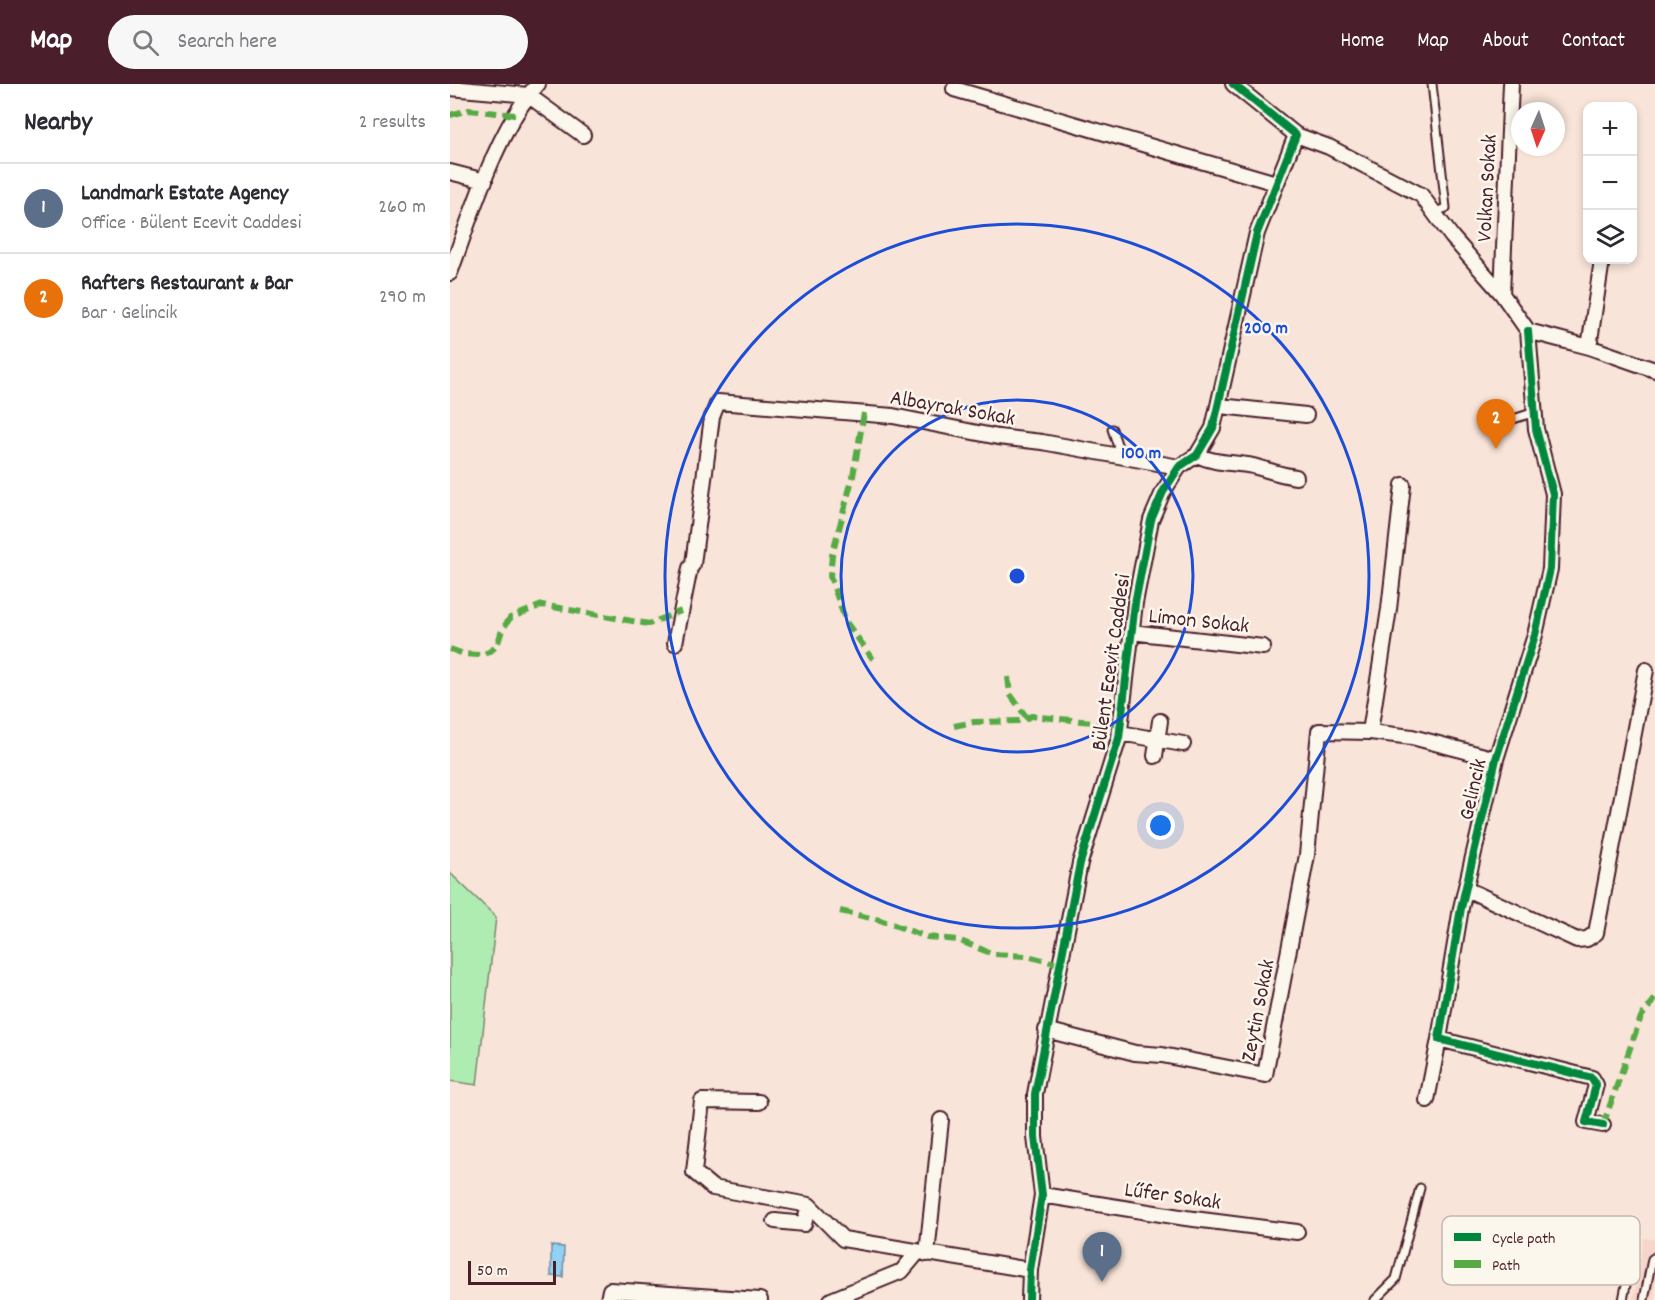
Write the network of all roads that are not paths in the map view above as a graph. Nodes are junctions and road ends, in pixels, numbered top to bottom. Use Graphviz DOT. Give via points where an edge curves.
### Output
graph roads {
  1 [pos="538,84"];
  2 [pos="1432,84"];
  3 [pos="1511,84"];
  4 [pos="1231,85"];
  5 [pos="450,88"];
  6 [pos="496,88"];
  7 [pos="954,89"];
  8 [pos="980,90"];
  9 [pos="528,95"];
  10 [pos="583,135"];
  11 [pos="1296,135"];
  12 [pos="450,172"];
  13 [pos="485,182"];
  14 [pos="1276,183"];
  15 [pos="1435,212"];
  16 [pos="1601,264"];
  17 [pos="450,273"];
  18 [pos="1502,294"];
  19 [pos="1528,331"];
  20 [pos="1589,347"];
  21 [pos="1655,370"];
  22 [pos="1220,406"];
  23 [pos="1535,412"];
  24 [pos="1306,415"];
  25 [pos="1495,424"];
  26 [pos="1112,429"];
  27 [pos="1197,454"];
  28 [pos="1121,456"];
  29 [pos="1179,467"];
  30 [pos="1296,477"];
  31 [pos="1403,485"];
  32 [pos="1131,632"];
  33 [pos="675,643"];
  34 [pos="1263,647"];
  35 [pos="1646,670"];
  36 [pos="1160,721"];
  37 [pos="1370,732"];
  38 [pos="1120,734"];
  39 [pos="1156,740"];
  40 [pos="1183,744"];
  41 [pos="1155,756"];
  42 [pos="1496,759"];
  43 [pos="1466,889"];
  44 [pos="1046,1030"];
  45 [pos="1439,1039"];
  46 [pos="1428,1100"];
  47 [pos="759,1102"];
  48 [pos="941,1120"];
  49 [pos="1603,1125"];
  50 [pos="1420,1188"];
  51 [pos="1042,1195"];
  52 [pos="809,1204"];
  53 [pos="776,1221"];
  54 [pos="1297,1232"];
  55 [pos="923,1253"];
  56 [pos="1655,1257"];
  57 [pos="1030,1270"];
  58 [pos="1626,1285"];
  59 [pos="608,1300"];
  60 [pos="760,1300"];
  61 [pos="831,1300"];
  62 [pos="1029,1300"];
  63 [pos="1375,1300"];
  64 [pos="1623,1300"];
  65 [pos="1644,1300"];
  1 -- 9 [label="street"];
  2 -- 15 [label="lane" via="1446,208"];
  3 -- 18 [label="street, Volkan Sokak"];
  4 -- 11 [label="street"];
  5 -- 6 [label="street"];
  6 -- 9 [label="street"];
  7 -- 8 [label="street"];
  8 -- 14 [label="street"];
  9 -- 10 [label="street"];
  9 -- 13 [label="street"];
  11 -- 14 [label="street, Bülent Ecevit Caddesi"];
  11 -- 15 [label="street" via="1329,147 1405,186 1420,195"];
  12 -- 13 [label="street"];
  13 -- 17 [label="street"];
  14 -- 22 [label="street, Bülent Ecevit Caddesi" via="1257,233"];
  15 -- 18 [label="street"];
  16 -- 20 [label="street"];
  18 -- 19 [label="street"];
  19 -- 20 [label="street"];
  19 -- 23 [label="street, Gelincik"];
  20 -- 21 [label="street"];
  22 -- 24 [label="street"];
  22 -- 27 [label="street, Bülent Ecevit Caddesi" via="1213,428"];
  23 -- 25 [label="lane"];
  23 -- 42 [label="street, Gelincik" via="1553,494 1551,561 1535,635"];
  26 -- 28 [label="lane"];
  27 -- 29 [label="street, Bülent Ecevit Caddesi"];
  27 -- 30 [label="street" via="1211,462"];
  28 -- 29 [label="street, Albayrak Sokak"];
  28 -- 33 [label="street, Albayrak Sokak" via="893,416 718,402 712,417 693,564"];
  29 -- 32 [label="street, Bülent Ecevit Caddesi" via="1151,520"];
  31 -- 37 [label="street"];
  32 -- 34 [label="street, Limon Sokak"];
  32 -- 38 [label="street, Bülent Ecevit Caddesi"];
  35 -- 43 [label="street" via="1596,933 1577,940"];
  36 -- 39 [label="street"];
  37 -- 42 [label="street" via="1412,737"];
  37 -- 44 [label="street, Zeytin Sokak" via="1319,731 1307,855 1265,1075 1135,1053"];
  38 -- 39 [label="street"];
  38 -- 44 [label="street, Bülent Ecevit Caddesi" via="1080,863"];
  39 -- 40 [label="street"];
  39 -- 41 [label="street"];
  42 -- 43 [label="street, Gelincik"];
  43 -- 45 [label="street, Gelincik"];
  44 -- 51 [label="street, Bülent Ecevit Caddesi" via="1035,1094"];
  45 -- 46 [label="street, Gelincik"];
  45 -- 49 [label="street" via="1592,1078 1596,1085 1586,1122"];
  47 -- 52 [label="street" via="702,1101 694,1172 713,1188"];
  48 -- 55 [label="street"];
  50 -- 63 [label="lane" via="1395,1279"];
  51 -- 54 [label="street, Lűfer Sokak"];
  51 -- 57 [label="street, Bülent Ecevit Caddesi"];
  52 -- 53 [label="street" via="804,1224"];
  52 -- 55 [label="street" via="843,1239"];
  55 -- 57 [label="street"];
  55 -- 61 [label="street" via="903,1271"];
  56 -- 65 [label="lane"];
  57 -- 62 [label="street, Bülent Ecevit Caddesi"];
  58 -- 64 [label="lane"];
  59 -- 60 [label="street" via="610,1290"];
}
